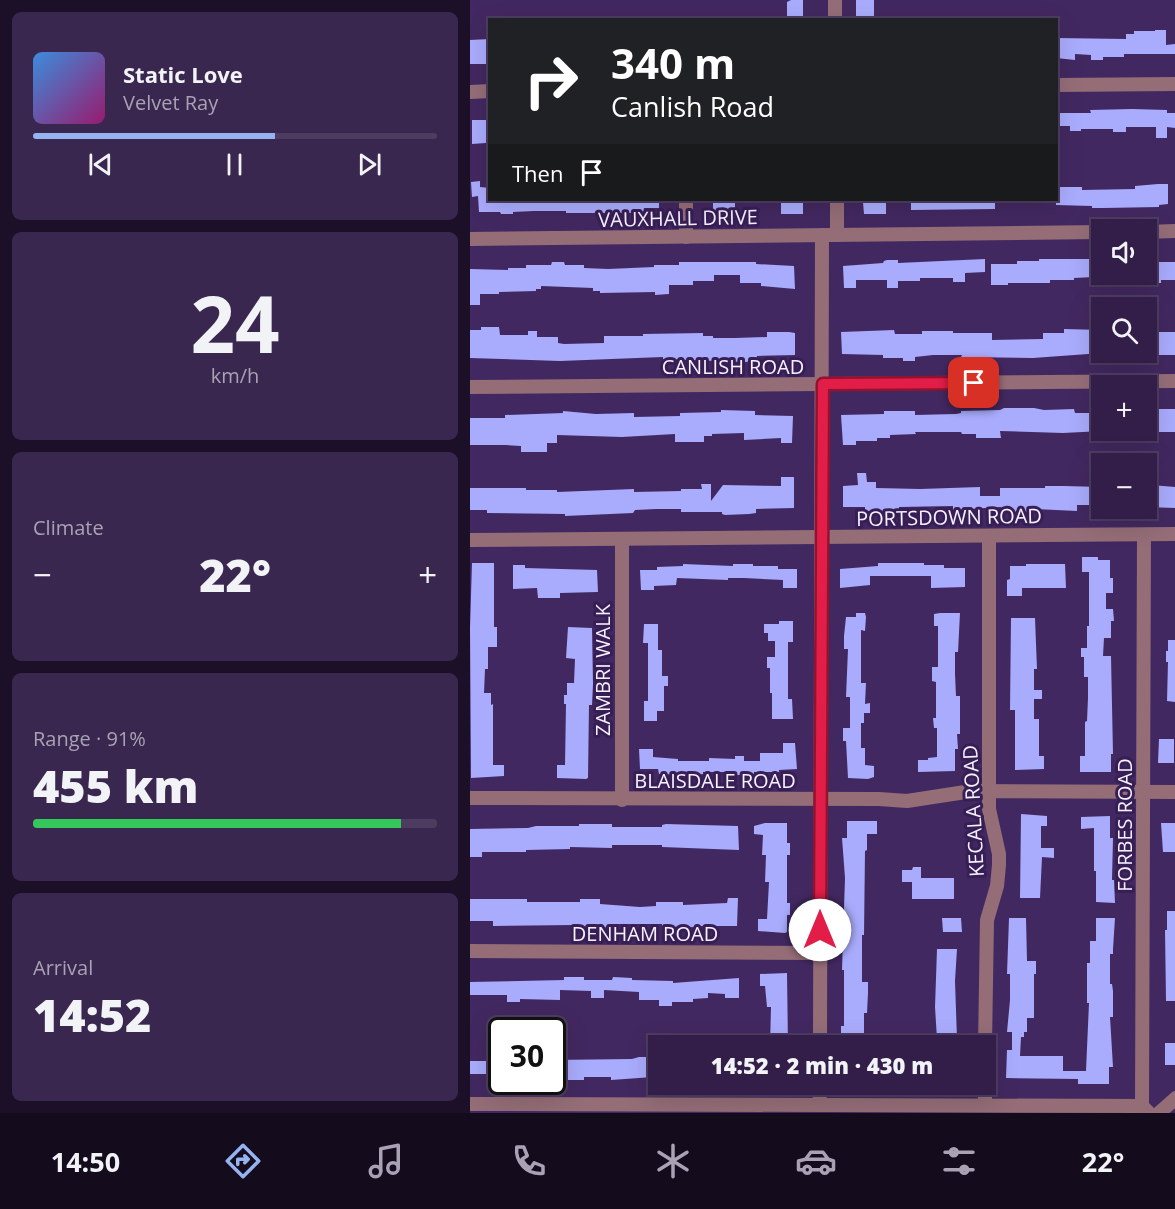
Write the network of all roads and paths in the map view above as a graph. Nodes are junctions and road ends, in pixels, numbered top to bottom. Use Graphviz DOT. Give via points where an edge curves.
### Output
graph roads {
  1 [pos="835,0"];
  2 [pos="835,18"];
  3 [pos="1175,84"];
  4 [pos="1058,85"];
  5 [pos="488,91"];
  6 [pos="470,92"];
  7 [pos="686,201"];
  8 [pos="837,201"];
  9 [pos="1175,231"];
  10 [pos="1091,232"];
  11 [pos="1157,232"];
  12 [pos="829,235"];
  13 [pos="686,237"];
  14 [pos="470,239"];
  15 [pos="1175,381"];
  16 [pos="823,384"];
  17 [pos="470,387"];
  18 [pos="1175,534"];
  19 [pos="1144,535"];
  20 [pos="989,537"];
  21 [pos="821,538"];
  22 [pos="470,540"];
  23 [pos="622,540"];
  24 [pos="989,791"];
  25 [pos="1144,792"];
  26 [pos="1175,792"];
  27 [pos="470,798"];
  28 [pos="622,800"];
  29 [pos="821,800"];
  30 [pos="470,951"];
  31 [pos="820,953"];
  32 [pos="820,1035"];
  33 [pos="985,1035"];
  34 [pos="820,1095"];
  35 [pos="985,1095"];
  36 [pos="1175,1098"];
  37 [pos="470,1104"];
  38 [pos="820,1105"];
  39 [pos="985,1106"];
  40 [pos="1086,1109"];
  41 [pos="1146,1110"];
  42 [pos="1159,1113"];
  1 -- 2 [label="street"];
  3 -- 4 [label="street"];
  5 -- 6 [label="street"];
  7 -- 13 [label="street"];
  8 -- 12 [label="street"];
  9 -- 11 [label="street"];
  10 -- 12 [label="street, VAUXHALL DRIVE"];
  12 -- 13 [label="street, VAUXHALL DRIVE"];
  12 -- 16 [label="street"];
  13 -- 14 [label="street, VAUXHALL DRIVE"];
  15 -- 16 [label="street, CANLISH ROAD"];
  16 -- 17 [label="street, CANLISH ROAD"];
  16 -- 21 [label="street"];
  18 -- 19 [label="street, PORTSDOWN ROAD"];
  19 -- 20 [label="street, PORTSDOWN ROAD"];
  19 -- 25 [label="street, FORBES ROAD"];
  20 -- 21 [label="street, PORTSDOWN ROAD"];
  20 -- 24 [label="street, KECALA ROAD"];
  21 -- 23 [label="street, PORTSDOWN ROAD"];
  21 -- 29 [label="street"];
  22 -- 23 [label="street, PORTSDOWN ROAD"];
  23 -- 28 [label="street, ZAMBRI WALK"];
  24 -- 25 [label="street, BLAISDALE ROAD"];
  24 -- 29 [label="street, BLAISDALE ROAD" via="907,801"];
  24 -- 33 [label="street, KECALA ROAD" via="999,865 987,920"];
  25 -- 26 [label="street, BLAISDALE ROAD"];
  25 -- 41 [label="street, FORBES ROAD"];
  27 -- 28 [label="street, BLAISDALE ROAD"];
  28 -- 29 [label="street, BLAISDALE ROAD"];
  29 -- 31 [label="street"];
  30 -- 31 [label="street, DENHAM ROAD"];
  31 -- 32 [label="street"];
  34 -- 38 [label="street"];
  35 -- 39 [label="street"];
  36 -- 42 [label="street"];
  37 -- 38 [label="street"];
  38 -- 39 [label="street"];
  39 -- 40 [label="street"];
  40 -- 41 [label="street"];
}
